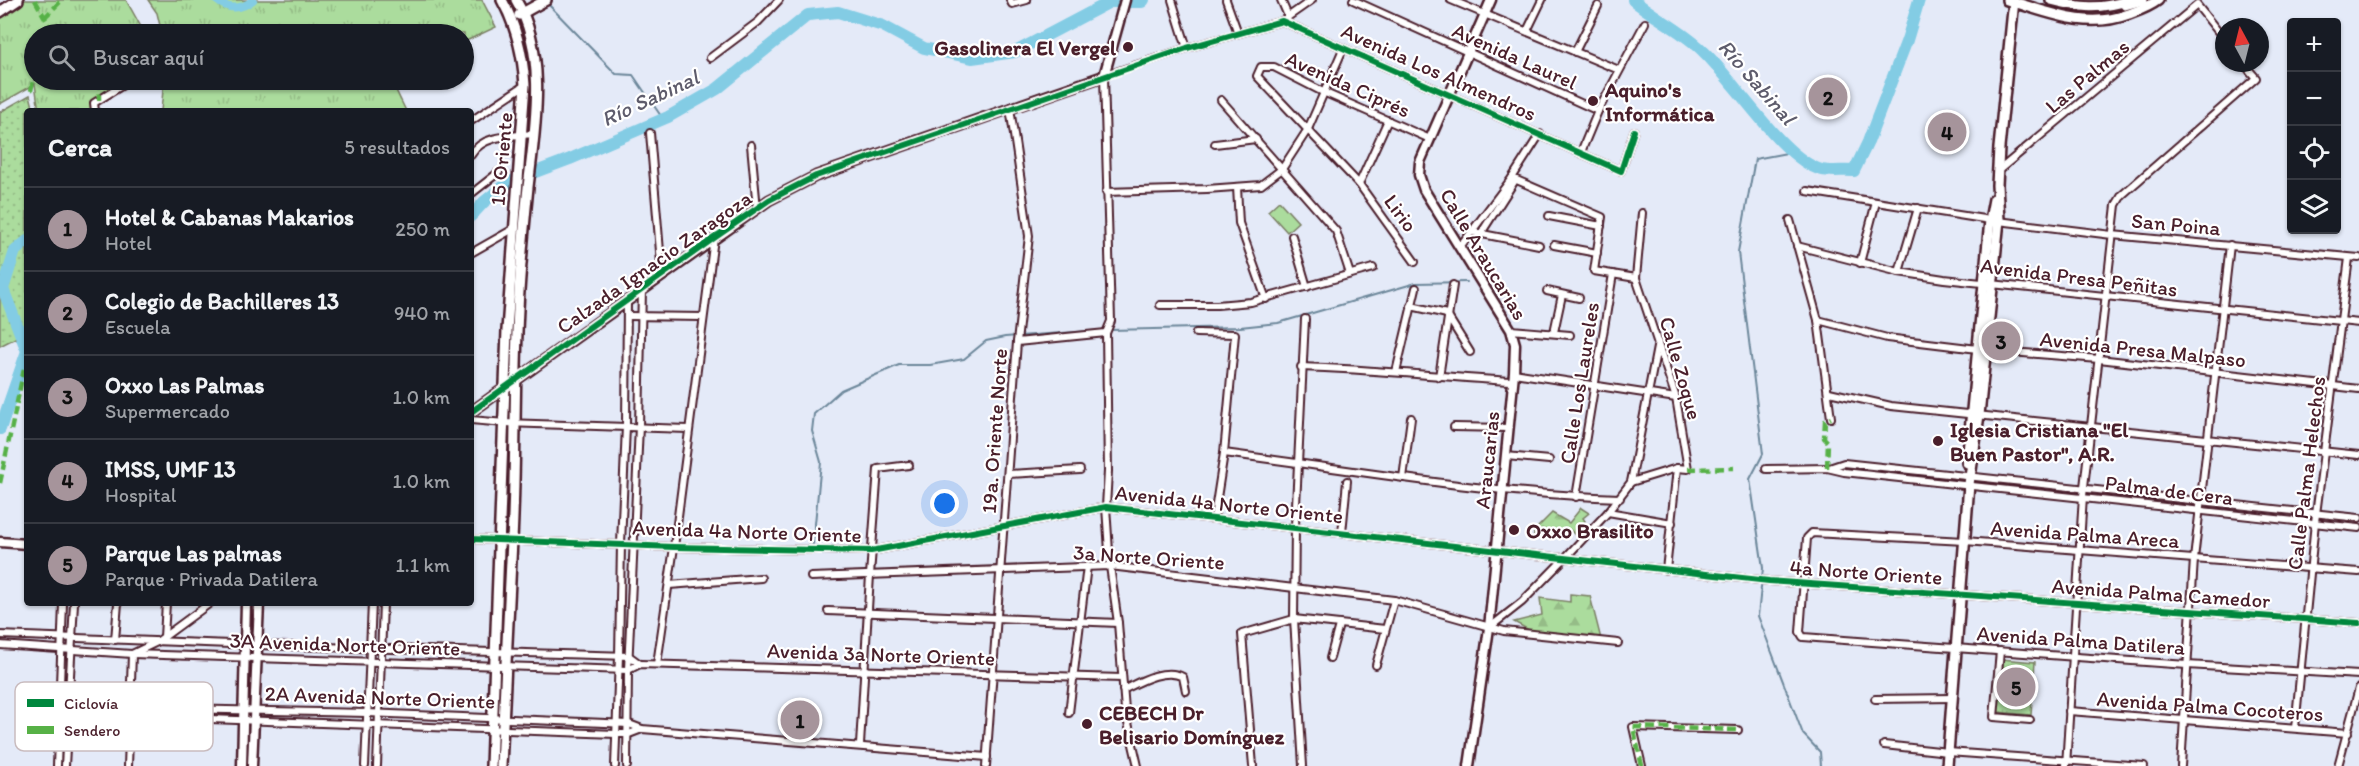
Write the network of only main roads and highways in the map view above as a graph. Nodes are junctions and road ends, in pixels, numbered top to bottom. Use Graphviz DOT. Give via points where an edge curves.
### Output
graph roads {
  1 [pos="18,0"];
  2 [pos="2051,0"];
  3 [pos="2130,0"];
  4 [pos="2143,0"];
  5 [pos="2158,0"];
  6 [pos="518,1"];
  7 [pos="2011,1"];
  8 [pos="543,2"];
  9 [pos="504,4"];
  10 [pos="2109,7"];
  11 [pos="0,12"];
  12 [pos="524,13"];
  13 [pos="511,19"];
  14 [pos="523,188"];
  15 [pos="490,766"];
  16 [pos="501,766"];
  17 [pos="1947,766"];
  1 -- 11 [label="main road"];
  2 -- 10 [label="main road" via="2080,8"];
  3 -- 10 [label="main road"];
  4 -- 10 [label="main road"];
  5 -- 7 [label="main road" via="2150,7 2116,19 2089,22"];
  6 -- 9 [label="main road"];
  6 -- 12 [label="main road, 15 Oriente"];
  7 -- 17 [label="main road"];
  8 -- 12 [label="main road"];
  9 -- 13 [label="main road, 15 Oriente"];
  12 -- 13 [label="main road"];
  12 -- 14 [label="main road, 15 Oriente" via="537,89 535,134"];
  13 -- 14 [label="main road, 15 Oriente" via="524,65"];
  14 -- 15 [label="main road, 15 Oriente" via="513,228 507,330"];
  14 -- 16 [label="main road, 15 Oriente" via="525,222 514,382 516,424"];
}
